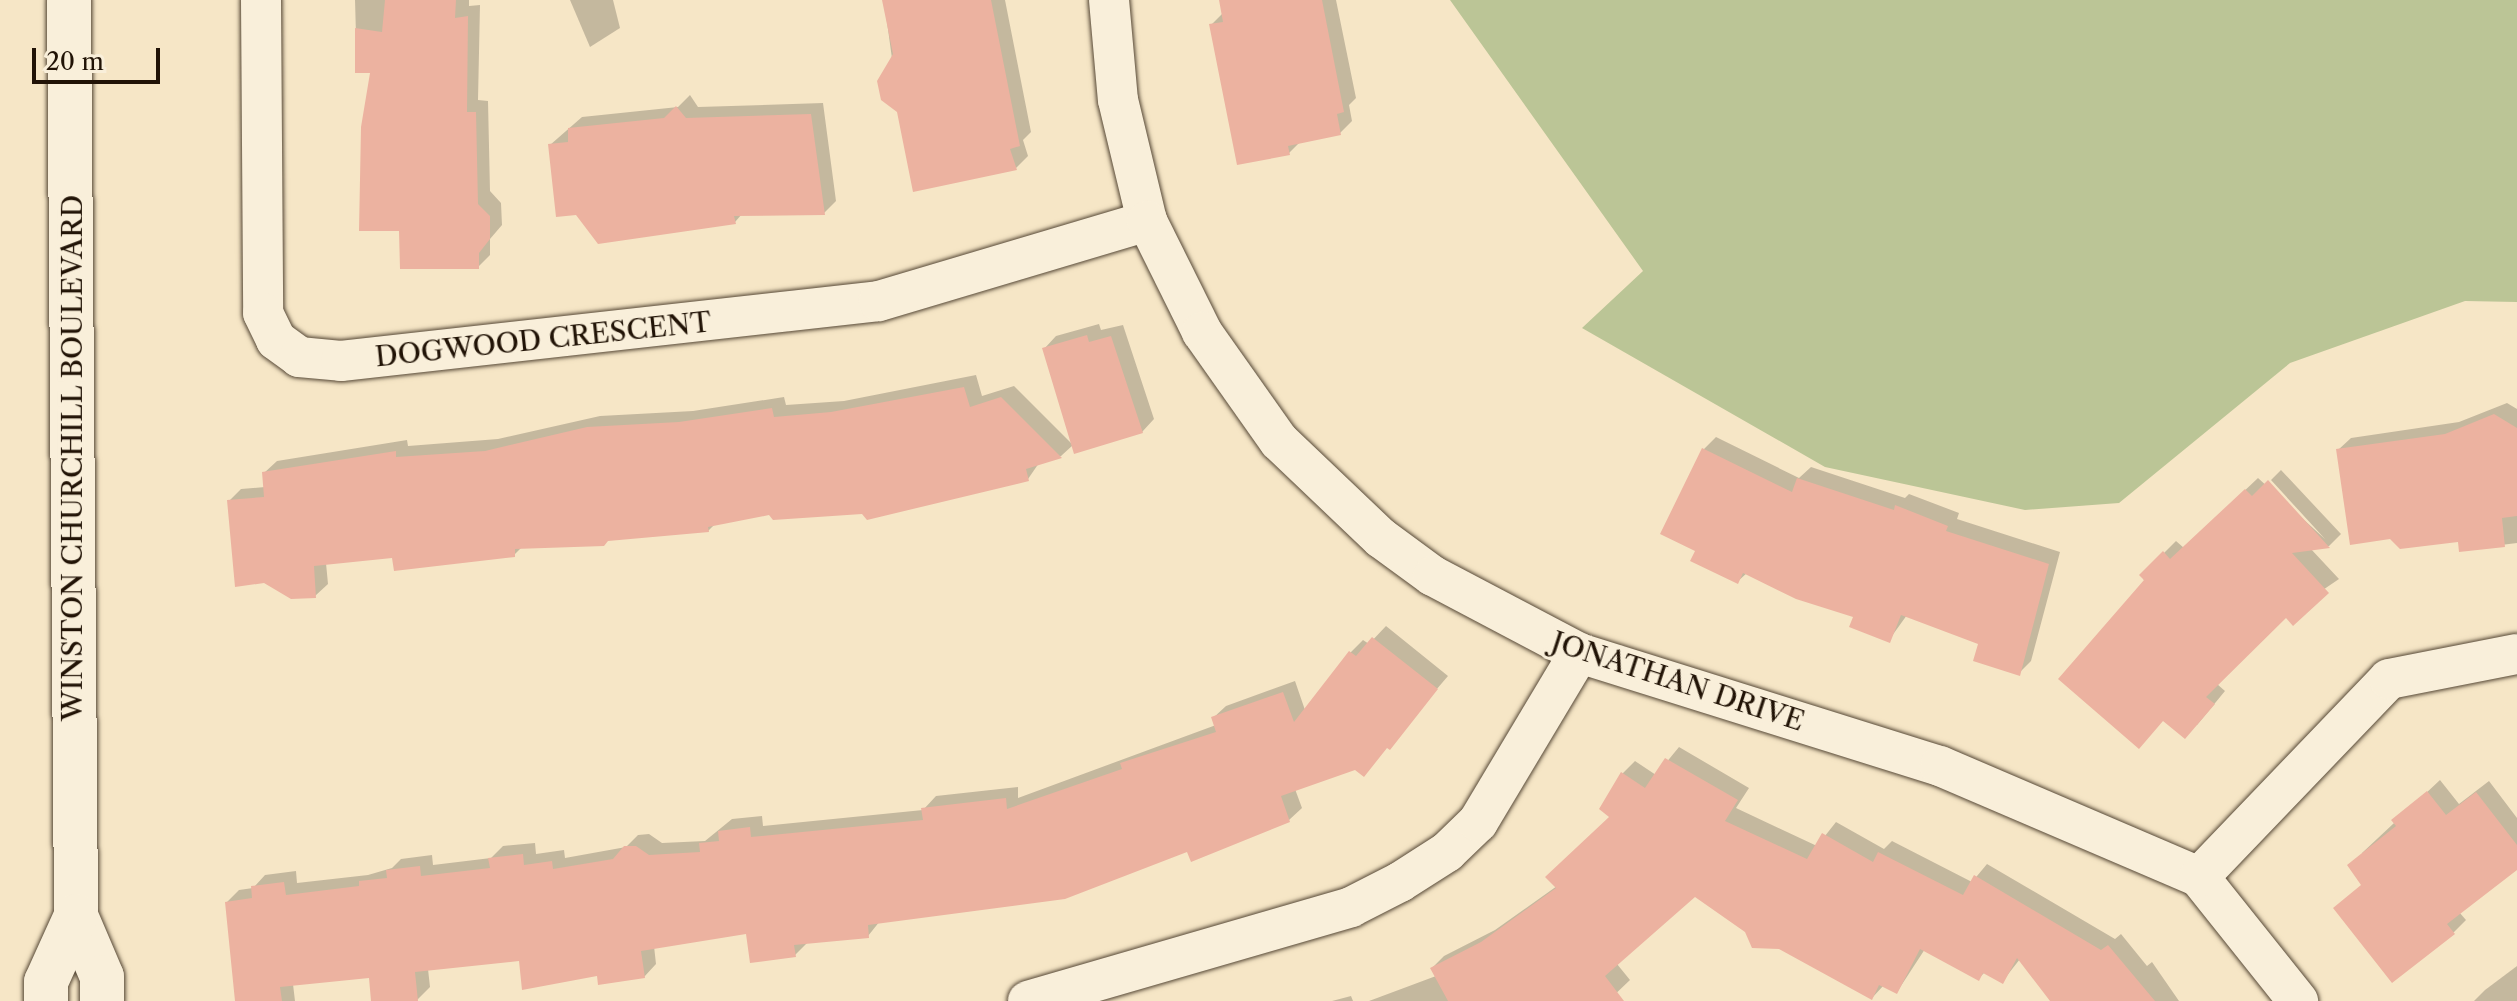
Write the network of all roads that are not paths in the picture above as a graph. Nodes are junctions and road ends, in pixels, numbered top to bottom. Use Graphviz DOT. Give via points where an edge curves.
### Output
graph roads {
  1 [pos="69,0"];
  2 [pos="261,0"];
  3 [pos="1109,0"];
  4 [pos="1147,221"];
  5 [pos="1579,653"];
  6 [pos="2517,654"];
  7 [pos="2199,877"];
  8 [pos="76,916"];
  9 [pos="46,1001"];
  10 [pos="102,1001"];
  11 [pos="1028,1001"];
  12 [pos="2298,1001"];
  1 -- 8 [label="main road, WINSTON CHURCHILL BOULEVARD"];
  2 -- 4 [label="street, DOGWOOD CRESCENT" via="263,313 276,340 299,357 341,361 879,301"];
  3 -- 4 [label="street, JONATHAN DRIVE" via="1118,100"];
  4 -- 5 [label="street, JONATHAN DRIVE" via="1202,332 1279,441 1381,538 1433,576"];
  5 -- 7 [label="street, JONATHAN DRIVE" via="1940,766"];
  5 -- 11 [label="street" via="1478,822 1447,852 1400,882 1351,907"];
  6 -- 7 [label="street" via="2389,679"];
  7 -- 12 [label="street, JONATHAN DRIVE"];
  8 -- 9 [label="main road, WINSTON CHURCHILL BOULEVARD" via="46,982"];
  8 -- 10 [label="main road, WINSTON CHURCHILL BOULEVARD" via="102,977"];
}
